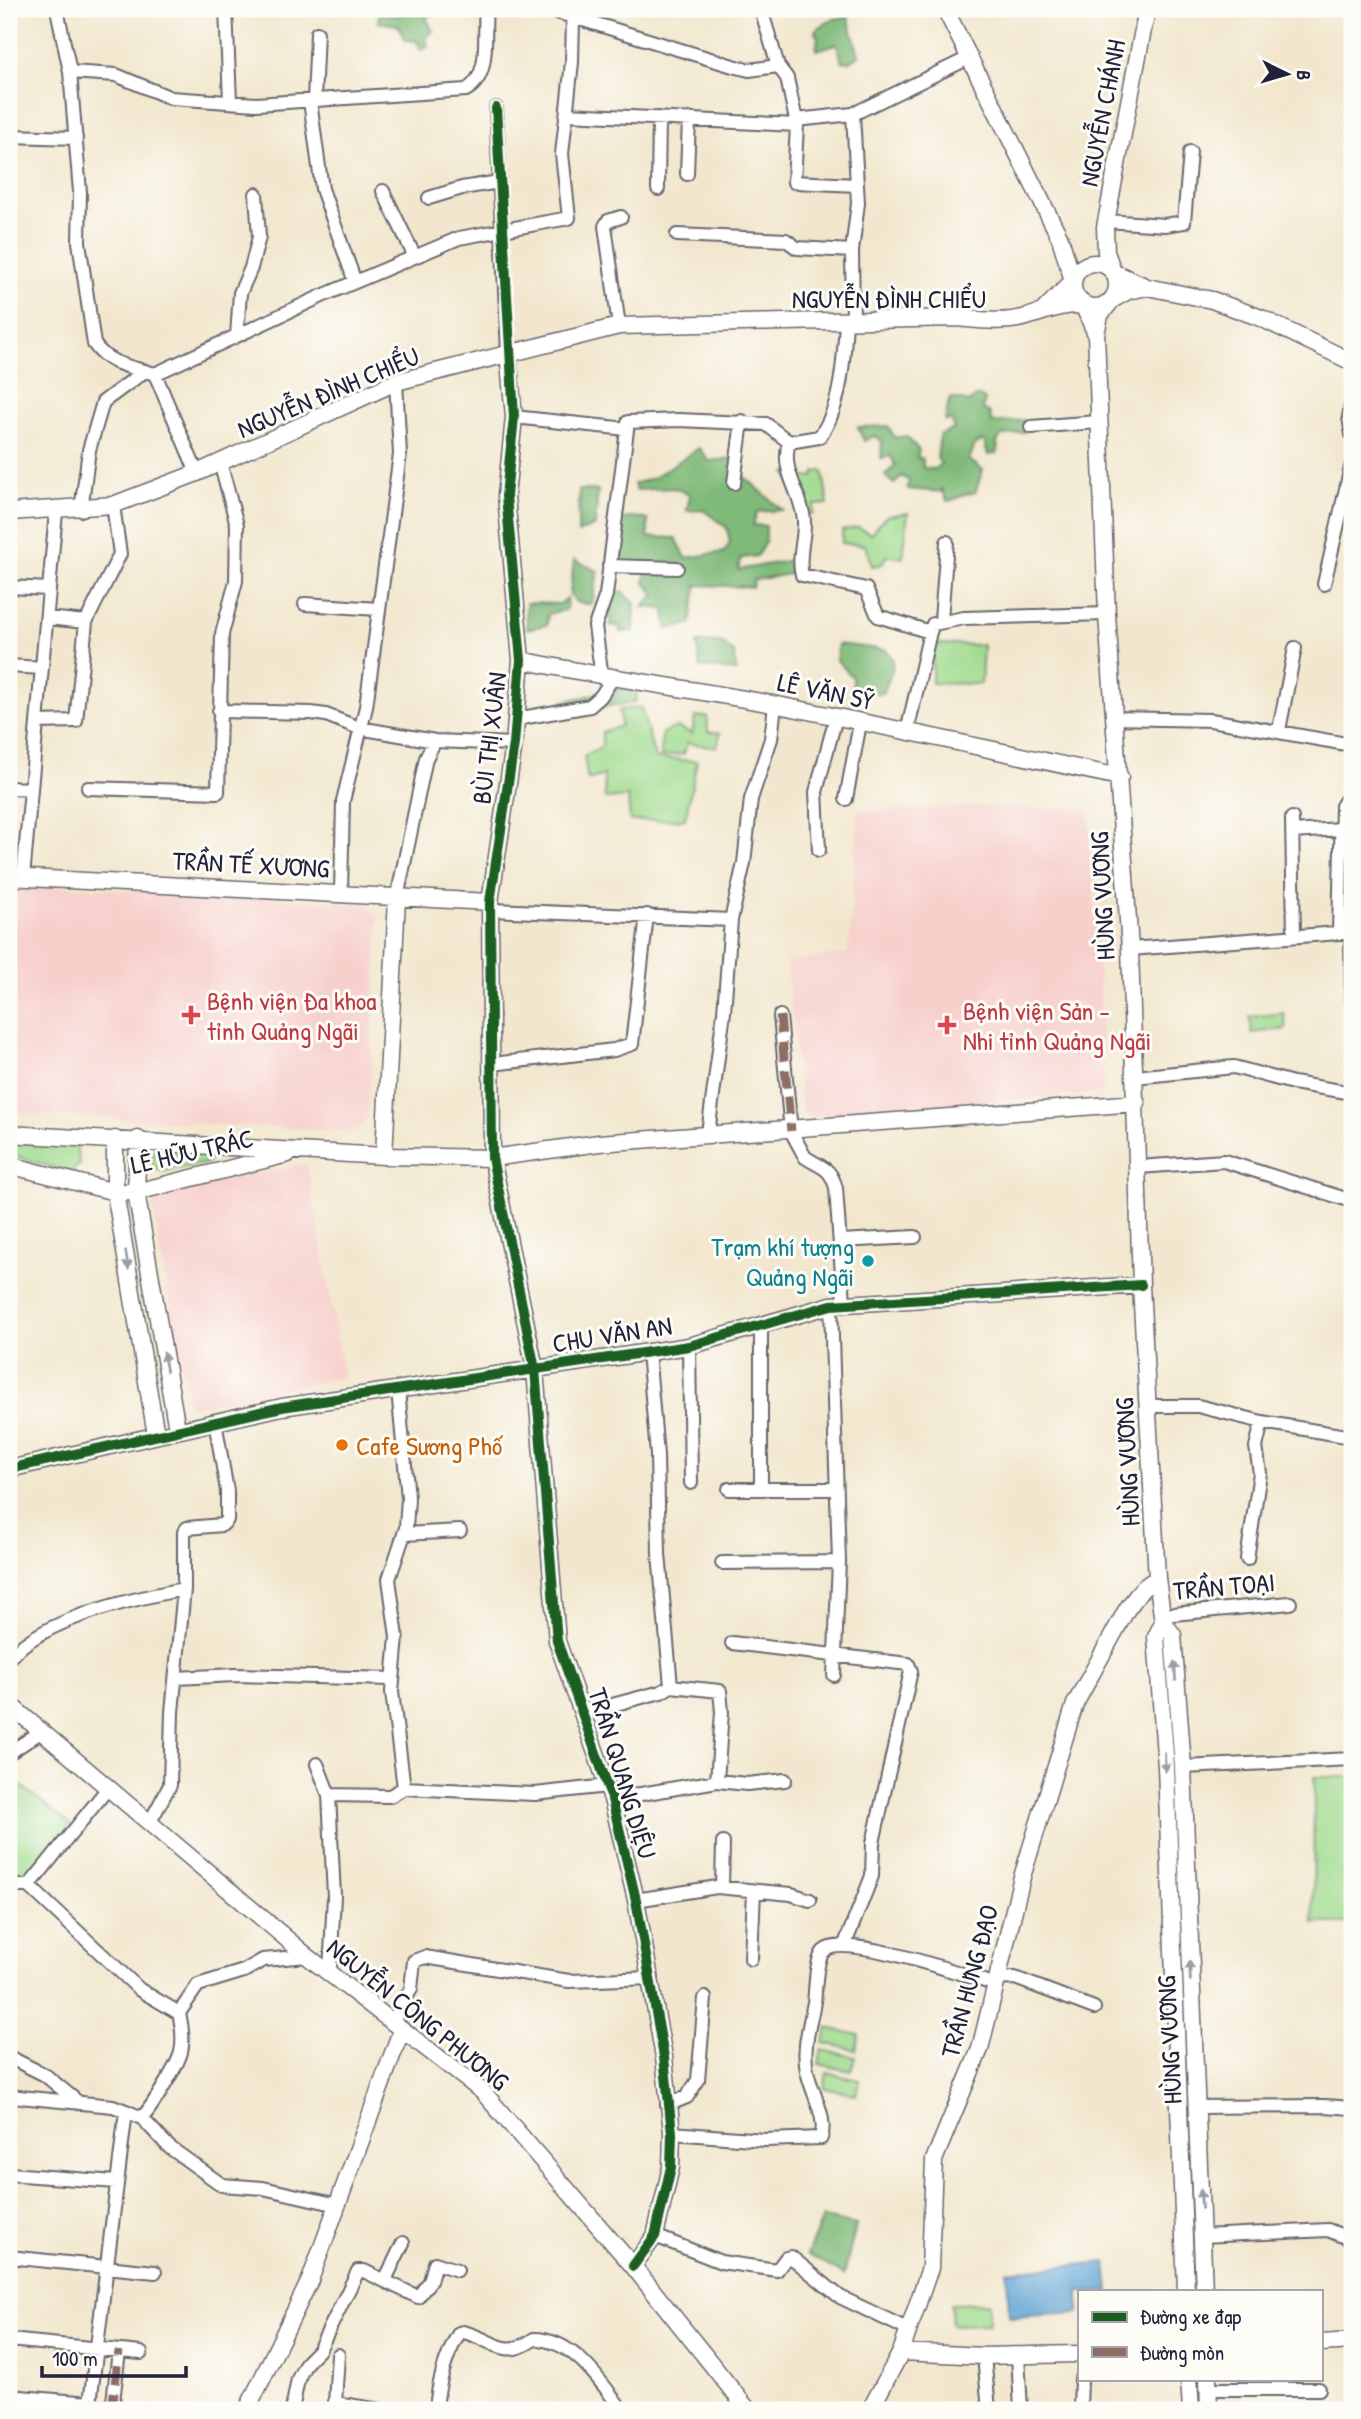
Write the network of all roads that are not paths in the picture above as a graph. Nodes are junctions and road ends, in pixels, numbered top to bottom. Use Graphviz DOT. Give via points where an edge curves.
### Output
graph roads {
  1 [pos="57,9"];
  2 [pos="226,9"];
  3 [pos="486,9"];
  4 [pos="547,9"];
  5 [pos="761,9"];
  6 [pos="945,9"];
  7 [pos="1147,9"];
  8 [pos="573,17"];
  9 [pos="317,33"];
  10 [pos="971,57"];
  11 [pos="778,66"];
  12 [pos="70,72"];
  13 [pos="230,101"];
  14 [pos="312,101"];
  15 [pos="496,108"];
  16 [pos="568,114"];
  17 [pos="853,114"];
  18 [pos="659,118"];
  19 [pos="689,119"];
  20 [pos="797,123"];
  21 [pos="9,136"];
  22 [pos="76,138"];
  23 [pos="1190,152"];
  24 [pos="687,174"];
  25 [pos="499,182"];
  26 [pos="858,185"];
  27 [pos="658,189"];
  28 [pos="383,191"];
  29 [pos="256,194"];
  30 [pos="429,198"];
  31 [pos="621,217"];
  32 [pos="1106,224"];
  33 [pos="502,230"];
  34 [pos="677,236"];
  35 [pos="1060,238"];
  36 [pos="852,251"];
  37 [pos="415,255"];
  38 [pos="1087,263"];
  39 [pos="1112,272"];
  40 [pos="1073,281"];
  41 [pos="355,282"];
  42 [pos="1147,287"];
  43 [pos="1112,300"];
  44 [pos="1083,305"];
  45 [pos="1045,309"];
  46 [pos="850,321"];
  47 [pos="619,326"];
  48 [pos="1096,334"];
  49 [pos="237,336"];
  50 [pos="508,352"];
  51 [pos="1352,362"];
  52 [pos="150,372"];
  53 [pos="396,382"];
  54 [pos="1352,399"];
  55 [pos="514,417"];
  56 [pos="742,421"];
  57 [pos="1098,422"];
  58 [pos="1031,427"];
  59 [pos="627,429"];
  60 [pos="1352,435"];
  61 [pos="789,442"];
  62 [pos="220,462"];
  63 [pos="1352,463"];
  64 [pos="197,473"];
  65 [pos="734,484"];
  66 [pos="113,505"];
  67 [pos="81,510"];
  68 [pos="9,512"];
  69 [pos="56,512"];
  70 [pos="947,542"];
  71 [pos="609,566"];
  72 [pos="677,568"];
  73 [pos="1324,584"];
  74 [pos="9,587"];
  75 [pos="49,589"];
  76 [pos="305,604"];
  77 [pos="378,609"];
  78 [pos="1107,614"];
  79 [pos="47,618"];
  80 [pos="941,620"];
  81 [pos="86,622"];
  82 [pos="930,632"];
  83 [pos="1295,648"];
  84 [pos="521,660"];
  85 [pos="9,666"];
  86 [pos="42,668"];
  87 [pos="607,678"];
  88 [pos="775,705"];
  89 [pos="219,710"];
  90 [pos="836,717"];
  91 [pos="1113,718"];
  92 [pos="516,719"];
  93 [pos="37,722"];
  94 [pos="860,723"];
  95 [pos="359,728"];
  96 [pos="1279,730"];
  97 [pos="907,732"];
  98 [pos="435,741"];
  99 [pos="514,744"];
  100 [pos="1352,745"];
  101 [pos="1120,777"];
  102 [pos="9,788"];
  103 [pos="88,788"];
  104 [pos="31,789"];
  105 [pos="846,799"];
  106 [pos="1352,799"];
  107 [pos="1341,829"];
  108 [pos="819,850"];
  109 [pos="16,877"];
  110 [pos="1346,884"];
  111 [pos="341,893"];
  112 [pos="397,898"];
  113 [pos="491,906"];
  114 [pos="647,915"];
  115 [pos="731,920"];
  116 [pos="1347,932"];
  117 [pos="1294,936"];
  118 [pos="1130,949"];
  119 [pos="1352,1002"];
  120 [pos="780,1016"];
  121 [pos="492,1064"];
  122 [pos="1135,1077"];
  123 [pos="1352,1093"];
  124 [pos="1137,1102"];
  125 [pos="791,1131"];
  126 [pos="708,1133"];
  127 [pos="9,1134"];
  128 [pos="115,1139"];
  129 [pos="138,1139"];
  130 [pos="304,1150"];
  131 [pos="384,1156"];
  132 [pos="492,1158"];
  133 [pos="9,1164"];
  134 [pos="1138,1167"];
  135 [pos="116,1192"];
  136 [pos="136,1192"];
  137 [pos="1352,1201"];
  138 [pos="915,1237"];
  139 [pos="841,1241"];
  140 [pos="1141,1285"];
  141 [pos="837,1304"];
  142 [pos="761,1325"];
  143 [pos="689,1346"];
  144 [pos="648,1351"];
  145 [pos="535,1369"];
  146 [pos="398,1389"];
  147 [pos="1150,1406"];
  148 [pos="215,1421"];
  149 [pos="1262,1422"];
  150 [pos="177,1429"];
  151 [pos="156,1435"];
  152 [pos="1352,1437"];
  153 [pos="9,1469"];
  154 [pos="691,1483"];
  155 [pos="729,1489"];
  156 [pos="761,1489"];
  157 [pos="836,1489"];
  158 [pos="460,1531"];
  159 [pos="404,1534"];
  160 [pos="1247,1559"];
  161 [pos="839,1562"];
  162 [pos="722,1563"];
  163 [pos="1157,1578"];
  164 [pos="184,1589"];
  165 [pos="1290,1603"];
  166 [pos="1163,1619"];
  167 [pos="732,1643"];
  168 [pos="835,1656"];
  169 [pos="9,1658"];
  170 [pos="834,1675"];
  171 [pos="176,1678"];
  172 [pos="392,1679"];
  173 [pos="671,1686"];
  174 [pos="9,1704"];
  175 [pos="582,1713"];
  176 [pos="1170,1714"];
  177 [pos="42,1731"];
  178 [pos="9,1753"];
  179 [pos="1352,1759"];
  180 [pos="317,1764"];
  181 [pos="1183,1767"];
  182 [pos="785,1780"];
  183 [pos="717,1781"];
  184 [pos="108,1788"];
  185 [pos="404,1788"];
  186 [pos="609,1793"];
  187 [pos="329,1795"];
  188 [pos="150,1822"];
  189 [pos="723,1843"];
  190 [pos="9,1886"];
  191 [pos="29,1886"];
  192 [pos="722,1887"];
  193 [pos="754,1891"];
  194 [pos="636,1900"];
  195 [pos="810,1900"];
  196 [pos="845,1944"];
  197 [pos="307,1956"];
  198 [pos="751,1959"];
  199 [pos="330,1972"];
  200 [pos="652,1978"];
  201 [pos="995,1982"];
  202 [pos="705,1998"];
  203 [pos="1094,2008"];
  204 [pos="179,2014"];
  205 [pos="397,2026"];
  206 [pos="9,2057"];
  207 [pos="9,2096"];
  208 [pos="1190,2096"];
  209 [pos="79,2104"];
  210 [pos="667,2105"];
  211 [pos="1352,2109"];
  212 [pos="126,2112"];
  213 [pos="142,2119"];
  214 [pos="672,2133"];
  215 [pos="9,2174"];
  216 [pos="116,2182"];
  217 [pos="338,2205"];
  218 [pos="655,2236"];
  219 [pos="1202,2236"];
  220 [pos="1352,2240"];
  221 [pos="403,2243"];
  222 [pos="9,2257"];
  223 [pos="105,2266"];
  224 [pos="633,2266"];
  225 [pos="457,2270"];
  226 [pos="155,2272"];
  227 [pos="385,2280"];
  228 [pos="1186,2290"];
  229 [pos="1204,2290"];
  230 [pos="909,2330"];
  231 [pos="9,2340"];
  232 [pos="1352,2341"];
  233 [pos="1322,2343"];
  234 [pos="97,2346"];
  235 [pos="119,2351"];
  236 [pos="901,2352"];
  237 [pos="141,2353"];
  238 [pos="1078,2354"];
  239 [pos="338,2356"];
  240 [pos="984,2356"];
  241 [pos="1018,2356"];
  242 [pos="1081,2380"];
  243 [pos="1189,2380"];
  244 [pos="1208,2384"];
  245 [pos="1319,2389"];
  246 [pos="9,2396"];
  247 [pos="90,2403"];
  248 [pos="112,2408"];
  249 [pos="247,2410"];
  250 [pos="292,2410"];
  251 [pos="381,2410"];
  252 [pos="436,2410"];
  253 [pos="622,2410"];
  254 [pos="748,2410"];
  255 [pos="870,2410"];
  256 [pos="989,2410"];
  257 [pos="1021,2410"];
  258 [pos="1080,2410"];
  259 [pos="1191,2410"];
  260 [pos="1209,2410"];
  1 -- 12 [label="street"];
  2 -- 13 [label="street"];
  3 -- 14 [label="street" via="482,74 466,90"];
  4 -- 8 [label="street"];
  5 -- 11 [label="street"];
  6 -- 10 [label="street"];
  7 -- 32 [label="street, NGUYỄN CHÁNH"];
  8 -- 11 [label="street" via="749,70"];
  8 -- 16 [label="street"];
  9 -- 14 [label="street"];
  10 -- 17 [label="street"];
  10 -- 35 [label="street"];
  11 -- 20 [label="street" via="786,78"];
  12 -- 13 [label="street" via="116,75 171,98"];
  12 -- 22 [label="street"];
  13 -- 14 [label="street"];
  14 -- 41 [label="street" via="322,189"];
  15 -- 25 [label="street, BÙI THỊ XUÂN"];
  16 -- 18 [label="street"];
  16 -- 33 [label="street" via="562,153 572,215 566,221"];
  17 -- 20 [label="street"];
  17 -- 26 [label="street"];
  18 -- 19 [label="street"];
  18 -- 27 [label="street"];
  19 -- 20 [label="street"];
  19 -- 24 [label="street"];
  20 -- 26 [label="street" via="794,182"];
  21 -- 22 [label="street"];
  22 -- 52 [label="street" via="79,242 94,344 113,362"];
  23 -- 32 [label="street" via="1184,222"];
  25 -- 30 [label="street"];
  25 -- 33 [label="street, BÙI THỊ XUÂN"];
  26 -- 36 [label="street"];
  28 -- 37 [label="street"];
  29 -- 49 [label="street" via="259,237 240,293"];
  31 -- 47 [label="street" via="608,220 605,226"];
  32 -- 38 [label="street"];
  32 -- 39 [label="street"];
  33 -- 37 [label="street" via="459,238"];
  33 -- 50 [label="street, BÙI THỊ XUÂN"];
  34 -- 36 [label="street" via="786,240 797,248"];
  35 -- 38 [label="street"];
  35 -- 40 [label="street"];
  36 -- 46 [label="street"];
  37 -- 41 [label="street"];
  38 -- 39 [label="street" via="1101,264"];
  38 -- 40 [label="street"];
  39 -- 42 [label="street"];
  39 -- 43 [label="street" via="1117,286"];
  40 -- 44 [label="street" via="1074,294"];
  40 -- 45 [label="street"];
  41 -- 49 [label="street"];
  42 -- 43 [label="street" via="1128,290"];
  42 -- 51 [label="street" via="1212,300"];
  43 -- 44 [label="street" via="1098,307"];
  43 -- 48 [label="street" via="1100,315"];
  44 -- 45 [label="street, NGUYỄN ĐÌNH CHIỂU"];
  44 -- 48 [label="street"];
  45 -- 46 [label="street, NGUYỄN ĐÌNH CHIỂU" via="991,321"];
  46 -- 47 [label="street, NGUYỄN ĐÌNH CHIỂU"];
  46 -- 61 [label="street" via="827,424 819,437"];
  47 -- 50 [label="street, NGUYỄN ĐÌNH CHIỂU"];
  48 -- 57 [label="street, HÙNG VƯƠNG"];
  49 -- 52 [label="street"];
  50 -- 53 [label="street, NGUYỄN ĐÌNH CHIỂU"];
  50 -- 55 [label="street, BÙI THỊ XUÂN"];
  52 -- 64 [label="street"];
  52 -- 67 [label="street" via="103,402 89,450"];
  53 -- 62 [label="street, NGUYỄN ĐÌNH CHIỂU"];
  53 -- 77 [label="street" via="400,453"];
  54 -- 60 [label="street"];
  55 -- 59 [label="street"];
  55 -- 84 [label="street, BÙI THỊ XUÂN" via="506,496"];
  56 -- 59 [label="street" via="631,420"];
  56 -- 61 [label="street" via="766,424"];
  56 -- 65 [label="street"];
  57 -- 58 [label="street"];
  57 -- 78 [label="street, HÙNG VƯƠNG"];
  59 -- 71 [label="street"];
  61 -- 82 [label="street" via="788,472 804,519 802,575 866,589 878,615"];
  62 -- 64 [label="street, NGUYỄN ĐÌNH CHIỂU"];
  62 -- 89 [label="street" via="237,525 236,581 222,634"];
  63 -- 73 [label="street"];
  64 -- 66 [label="street, NGUYỄN ĐÌNH CHIỂU"];
  66 -- 67 [label="street, NGUYỄN ĐÌNH CHIỂU"];
  66 -- 81 [label="street" via="120,554"];
  67 -- 69 [label="street, NGUYỄN ĐÌNH CHIỂU"];
  68 -- 69 [label="street, NGUYỄN ĐÌNH CHIỂU"];
  69 -- 75 [label="street"];
  70 -- 80 [label="street"];
  71 -- 72 [label="street"];
  71 -- 87 [label="street" via="606,595 595,626"];
  74 -- 75 [label="street"];
  75 -- 79 [label="street"];
  76 -- 77 [label="street"];
  77 -- 95 [label="street"];
  78 -- 80 [label="street"];
  78 -- 91 [label="street, HÙNG VƯƠNG"];
  79 -- 81 [label="street"];
  79 -- 86 [label="street"];
  80 -- 82 [label="street"];
  81 -- 93 [label="street" via="76,721"];
  82 -- 97 [label="street"];
  83 -- 96 [label="street"];
  84 -- 87 [label="street, LÊ VĂN SỸ"];
  84 -- 92 [label="street, BÙI THỊ XUÂN"];
  85 -- 86 [label="street"];
  86 -- 93 [label="street"];
  87 -- 88 [label="street, LÊ VĂN SỸ"];
  87 -- 92 [label="street" via="590,706"];
  88 -- 90 [label="street, LÊ VĂN SỸ"];
  88 -- 115 [label="street" via="771,739 751,799 744,863"];
  89 -- 95 [label="street" via="318,714"];
  89 -- 103 [label="street" via="218,792"];
  90 -- 94 [label="street, LÊ VĂN SỸ"];
  90 -- 108 [label="street" via="816,792"];
  91 -- 96 [label="street" via="1211,720"];
  91 -- 101 [label="street, HÙNG VƯƠNG"];
  92 -- 99 [label="street, BÙI THỊ XUÂN"];
  93 -- 104 [label="street"];
  94 -- 97 [label="street, LÊ VĂN SỸ"];
  94 -- 105 [label="street"];
  95 -- 98 [label="street"];
  95 -- 111 [label="street" via="344,801"];
  96 -- 100 [label="street"];
  97 -- 101 [label="street, LÊ VĂN SỸ"];
  98 -- 99 [label="street"];
  98 -- 112 [label="street" via="426,758"];
  99 -- 113 [label="street, BÙI THỊ XUÂN"];
  101 -- 118 [label="street, HÙNG VƯƠNG"];
  102 -- 104 [label="street"];
  104 -- 109 [label="street"];
  106 -- 107 [label="street" via="1342,806"];
  107 -- 110 [label="street"];
  107 -- 117 [label="street" via="1292,825"];
  109 -- 111 [label="street, TRẦN TẾ XƯƠNG"];
  110 -- 116 [label="street"];
  111 -- 112 [label="street, TRẦN TẾ XƯƠNG"];
  112 -- 113 [label="street, TRẦN TẾ XƯƠNG"];
  112 -- 131 [label="street"];
  113 -- 114 [label="street"];
  113 -- 121 [label="street, BÙI THỊ XUÂN"];
  114 -- 115 [label="street"];
  114 -- 121 [label="street" via="632,1044"];
  115 -- 126 [label="street"];
  116 -- 117 [label="street"];
  116 -- 119 [label="street"];
  117 -- 118 [label="street"];
  118 -- 122 [label="street, HÙNG VƯƠNG"];
  120 -- 125 [label="street"];
  121 -- 132 [label="street, BÙI THỊ XUÂN"];
  122 -- 123 [label="street" via="1234,1068"];
  122 -- 124 [label="street, HÙNG VƯƠNG"];
  124 -- 125 [label="street, LÊ HỮU TRÁC"];
  124 -- 134 [label="street, HÙNG VƯƠNG"];
  125 -- 126 [label="street, LÊ HỮU TRÁC"];
  125 -- 139 [label="street" via="805,1157 824,1164 833,1175"];
  126 -- 132 [label="street, LÊ HỮU TRÁC"];
  127 -- 128 [label="street, LÊ HỮU TRÁC"];
  128 -- 129 [label="street, LÊ HỮU TRÁC"];
  128 -- 135 [label="street"];
  129 -- 130 [label="street, LÊ HỮU TRÁC"];
  129 -- 136 [label="street"];
  130 -- 131 [label="street, LÊ HỮU TRÁC"];
  130 -- 136 [label="street, LÊ HỮU TRÁC"];
  131 -- 132 [label="street, LÊ HỮU TRÁC"];
  132 -- 145 [label="street, BÙI THỊ XUÂN"];
  133 -- 135 [label="street, LÊ HỮU TRÁC"];
  134 -- 137 [label="street" via="1224,1161"];
  134 -- 140 [label="street, HÙNG VƯƠNG"];
  135 -- 136 [label="street, LÊ HỮU TRÁC"];
  135 -- 151 [label="street, one-way"];
  150 -- 136 [label="street, one-way"];
  138 -- 139 [label="street"];
  139 -- 141 [label="street"];
  140 -- 141 [label="street, CHU VĂN AN"];
  140 -- 147 [label="street, HÙNG VƯƠNG"];
  141 -- 142 [label="street, CHU VĂN AN"];
  141 -- 157 [label="street"];
  142 -- 143 [label="street, CHU VĂN AN"];
  142 -- 156 [label="street"];
  143 -- 144 [label="street, CHU VĂN AN"];
  143 -- 154 [label="street"];
  144 -- 145 [label="street, CHU VĂN AN"];
  144 -- 173 [label="street" via="657,1455 660,1580"];
  145 -- 146 [label="street, CHU VĂN AN"];
  145 -- 175 [label="street, TRẦN QUANG DIỆU" via="556,1641"];
  146 -- 148 [label="street, CHU VĂN AN"];
  146 -- 159 [label="street" via="408,1498"];
  147 -- 149 [label="street" via="1198,1406"];
  147 -- 163 [label="street, HÙNG VƯƠNG"];
  148 -- 150 [label="street, CHU VĂN AN"];
  148 -- 164 [label="street" via="227,1520 184,1532"];
  149 -- 152 [label="street"];
  149 -- 160 [label="street" via="1256,1447 1260,1473"];
  150 -- 151 [label="street, CHU VĂN AN"];
  151 -- 153 [label="street, CHU VĂN AN"];
  155 -- 156 [label="street"];
  156 -- 157 [label="street"];
  157 -- 161 [label="street"];
  158 -- 159 [label="street"];
  159 -- 172 [label="street" via="389,1579 397,1637"];
  161 -- 162 [label="street"];
  161 -- 168 [label="street"];
  163 -- 166 [label="street, HÙNG VƯƠNG"];
  163 -- 201 [label="street, TRẦN HƯNG ĐẠO" via="1127,1609 1076,1704 1021,1877"];
  164 -- 169 [label="street" via="68,1622 33,1638"];
  164 -- 171 [label="street"];
  165 -- 166 [label="street, TRẦN TOẠI"];
  166 -- 176 [label="street, HÙNG VƯƠNG" via="1173,1635"];
  167 -- 168 [label="street"];
  168 -- 170 [label="street"];
  168 -- 196 [label="street" via="908,1664 911,1671 873,1843 872,1876"];
  171 -- 172 [label="street"];
  171 -- 188 [label="street" via="170,1785"];
  172 -- 185 [label="street"];
  173 -- 175 [label="street"];
  173 -- 183 [label="street" via="720,1691"];
  174 -- 177 [label="street, NGUYỄN CÔNG PHƯƠNG"];
  175 -- 186 [label="street, TRẦN QUANG DIỆU"];
  176 -- 181 [label="street, HÙNG VƯƠNG"];
  176 -- 208 [label="street, HÙNG VƯƠNG, one-way"];
  177 -- 178 [label="street"];
  177 -- 184 [label="street, NGUYỄN CÔNG PHƯƠNG"];
  179 -- 181 [label="street"];
  180 -- 187 [label="street"];
  208 -- 181 [label="street, HÙNG VƯƠNG, one-way"];
  182 -- 183 [label="street"];
  183 -- 186 [label="street"];
  184 -- 188 [label="street, NGUYỄN CÔNG PHƯƠNG"];
  184 -- 191 [label="street"];
  185 -- 186 [label="street"];
  185 -- 187 [label="street" via="390,1796"];
  186 -- 194 [label="street, TRẦN QUANG DIỆU"];
  187 -- 199 [label="street" via="334,1896"];
  188 -- 197 [label="street, NGUYỄN CÔNG PHƯƠNG"];
  189 -- 192 [label="street"];
  190 -- 191 [label="street"];
  191 -- 204 [label="street" via="140,1990"];
  192 -- 193 [label="street"];
  192 -- 194 [label="street"];
  193 -- 195 [label="street"];
  193 -- 198 [label="street"];
  194 -- 200 [label="street, TRẦN QUANG DIỆU"];
  196 -- 201 [label="street"];
  196 -- 214 [label="street" via="832,1946 820,1958 805,2047 821,2138 765,2140"];
  197 -- 199 [label="street, NGUYỄN CÔNG PHƯƠNG"];
  197 -- 204 [label="street" via="263,1960 198,1985"];
  199 -- 205 [label="street, NGUYỄN CÔNG PHƯƠNG"];
  200 -- 205 [label="street" via="569,1981 425,1957 414,1961 411,1989"];
  200 -- 210 [label="street, TRẦN QUANG DIỆU"];
  201 -- 203 [label="street" via="1015,1978"];
  201 -- 230 [label="street, TRẦN HƯNG ĐẠO" via="975,2061 934,2160 930,2268"];
  202 -- 210 [label="street" via="698,2080 687,2097"];
  204 -- 213 [label="street" via="180,2055"];
  205 -- 217 [label="street"];
  205 -- 224 [label="street, NGUYỄN CÔNG PHƯƠNG" via="483,2092"];
  206 -- 209 [label="street" via="45,2075"];
  207 -- 209 [label="street"];
  208 -- 211 [label="street"];
  219 -- 208 [label="street, HÙNG VƯƠNG, one-way"];
  208 -- 228 [label="street, HÙNG VƯƠNG"];
  209 -- 212 [label="street" via="113,2106"];
  210 -- 214 [label="street, TRẦN QUANG DIỆU"];
  212 -- 213 [label="street"];
  212 -- 216 [label="street"];
  213 -- 217 [label="street" via="169,2147 222,2185 263,2188"];
  214 -- 218 [label="street, TRẦN QUANG DIỆU" via="671,2166"];
  215 -- 216 [label="street"];
  216 -- 223 [label="street"];
  217 -- 249 [label="street" via="310,2280"];
  218 -- 224 [label="street, TRẦN QUANG DIỆU"];
  218 -- 230 [label="street" via="720,2262 777,2270 791,2257 840,2297"];
  219 -- 220 [label="street" via="1328,2230"];
  219 -- 229 [label="street, HÙNG VƯƠNG"];
  221 -- 227 [label="street"];
  222 -- 223 [label="street"];
  223 -- 226 [label="street"];
  223 -- 234 [label="street"];
  224 -- 254 [label="street, NGUYỄN CÔNG PHƯƠNG"];
  225 -- 227 [label="street" via="435,2263 430,2281 418,2297"];
  227 -- 250 [label="street" via="364,2271 355,2275 319,2350 306,2363"];
  230 -- 236 [label="street, TRẦN HƯNG ĐẠO"];
  231 -- 234 [label="street"];
  232 -- 233 [label="street"];
  234 -- 235 [label="street"];
  234 -- 247 [label="street"];
  235 -- 237 [label="street"];
  235 -- 248 [label="street"];
  236 -- 240 [label="street"];
  236 -- 255 [label="street, TRẦN HƯNG ĐẠO"];
  238 -- 241 [label="street"];
  239 -- 251 [label="street" via="335,2403"];
  240 -- 241 [label="street"];
  240 -- 256 [label="street"];
  241 -- 257 [label="street"];
  242 -- 258 [label="street"];
  243 -- 259 [label="street"];
  244 -- 245 [label="street"];
  244 -- 260 [label="street"];
  246 -- 247 [label="street"];
  247 -- 248 [label="street"];
  252 -- 253 [label="street" via="450,2348 463,2332 509,2350 520,2349 534,2339 556,2343 578,2357"];
}
